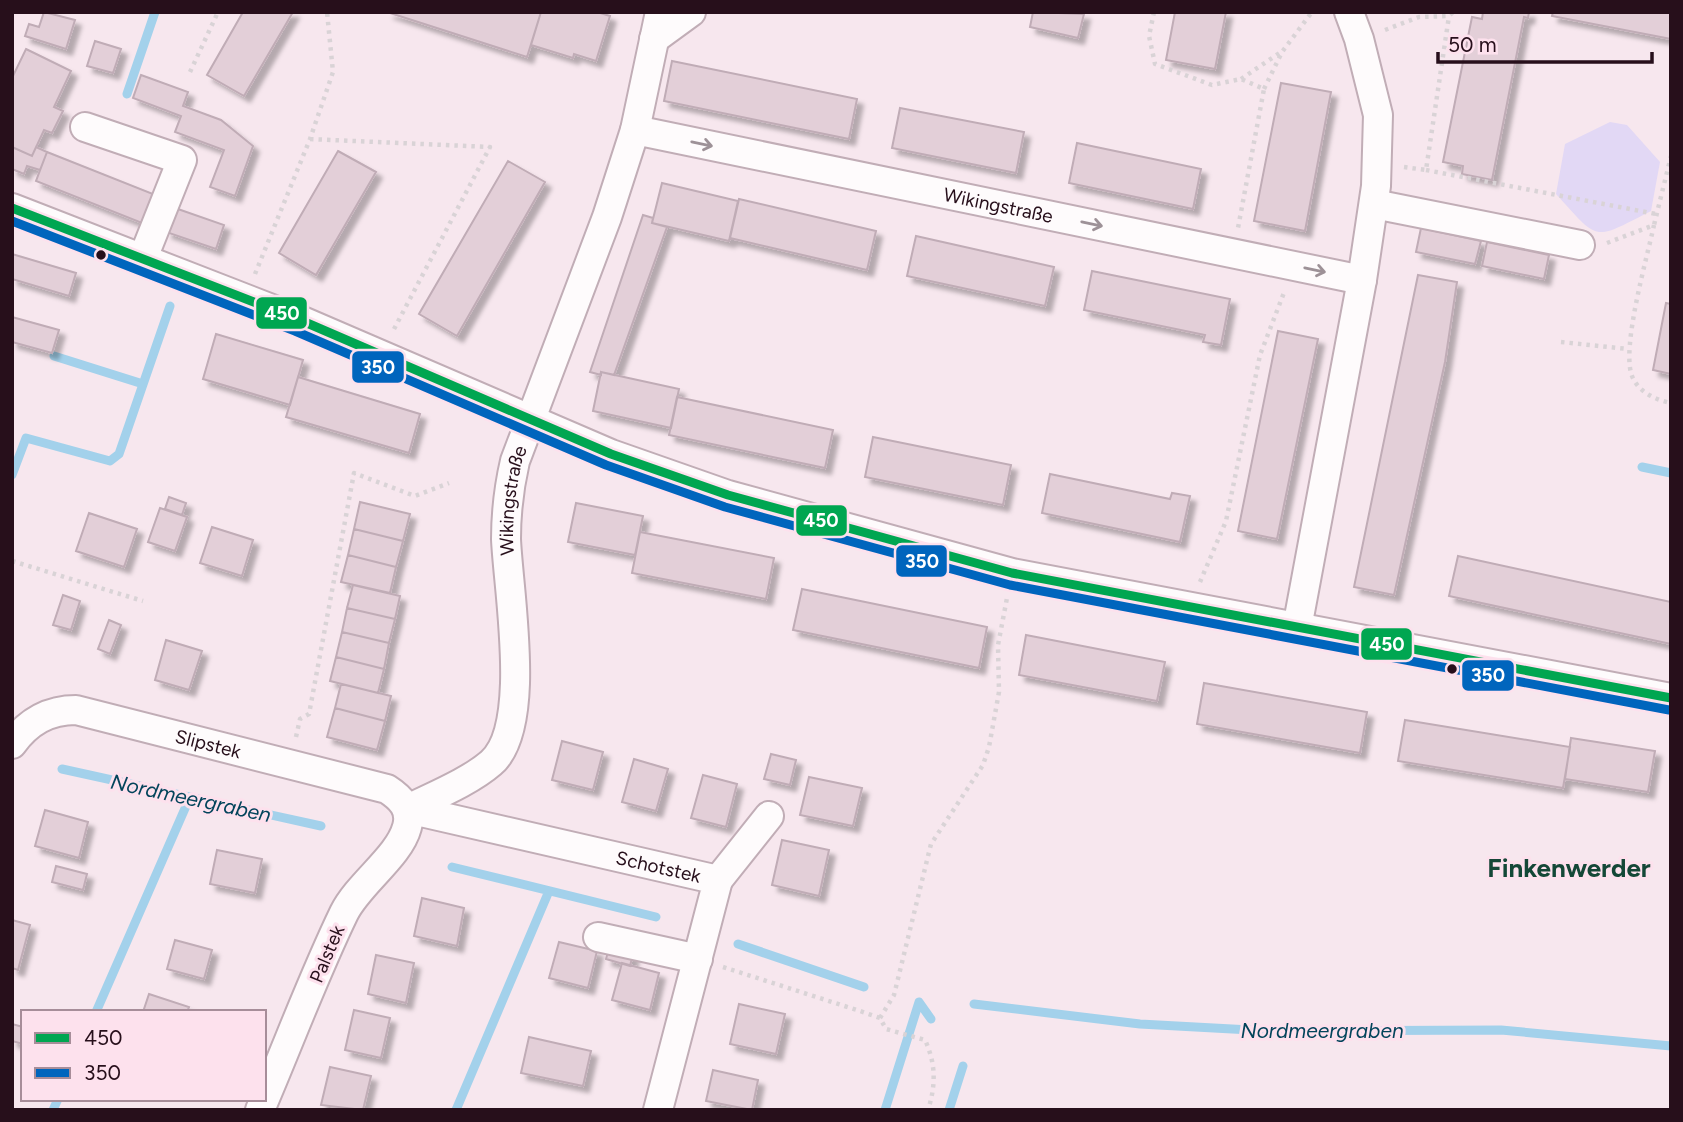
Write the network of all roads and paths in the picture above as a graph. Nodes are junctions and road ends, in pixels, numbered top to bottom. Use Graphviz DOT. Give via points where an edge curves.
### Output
graph roads {
  1 [pos="218,12"];
  2 [pos="327,12"];
  3 [pos="691,12"];
  4 [pos="1154,12"];
  5 [pos="1312,12"];
  6 [pos="1349,12"];
  7 [pos="1451,14"];
  8 [pos="657,26"];
  9 [pos="1359,39"];
  10 [pos="1282,52"];
  11 [pos="190,72"];
  12 [pos="1241,79"];
  13 [pos="1264,89"];
  14 [pos="85,127"];
  15 [pos="635,130"];
  16 [pos="310,139"];
  17 [pos="1671,156"];
  18 [pos="1377,164"];
  19 [pos="1426,170"];
  20 [pos="1374,204"];
  21 [pos="12,208"];
  22 [pos="1656,214"];
  23 [pos="1654,225"];
  24 [pos="1580,245"];
  25 [pos="1233,253"];
  26 [pos="144,258"];
  27 [pos="1294,266"];
  28 [pos="1363,280"];
  29 [pos="245,298"];
  30 [pos="1562,342"];
  31 [pos="1628,349"];
  32 [pos="380,354"];
  33 [pos="1671,403"];
  34 [pos="532,421"];
  35 [pos="449,483"];
  36 [pos="12,561"];
  37 [pos="1012,573"];
  38 [pos="143,601"];
  39 [pos="1194,609"];
  40 [pos="1297,628"];
  41 [pos="1671,698"];
  42 [pos="12,744"];
  43 [pos="290,766"];
  44 [pos="408,809"];
  45 [pos="769,816"];
  46 [pos="718,880"];
  47 [pos="598,937"];
  48 [pos="698,960"];
  49 [pos="880,1018"];
  50 [pos="266,1096"];
  51 [pos="658,1110"];
  52 [pos="928,1110"];
  1 -- 11 [label="path"];
  2 -- 16 [label="path" via="333,72"];
  3 -- 8 [label="street"];
  4 -- 12 [label="path" via="1149,36 1155,64 1212,85"];
  5 -- 10 [label="path"];
  6 -- 9 [label="street"];
  7 -- 9 [label="path" via="1419,17"];
  7 -- 19 [label="path"];
  8 -- 15 [label="street, Wikingstraße"];
  9 -- 18 [label="street" via="1378,115"];
  10 -- 12 [label="path"];
  10 -- 13 [label="path"];
  12 -- 13 [label="path"];
  13 -- 25 [label="path"];
  14 -- 26 [label="street" via="182,160"];
  15 -- 25 [label="street, Wikingstraße, one-way"];
  15 -- 34 [label="street, Wikingstraße"];
  16 -- 29 [label="path"];
  16 -- 32 [label="path" via="490,148"];
  17 -- 22 [label="path"];
  18 -- 19 [label="path"];
  18 -- 20 [label="street"];
  19 -- 22 [label="path"];
  20 -- 24 [label="street"];
  20 -- 28 [label="street"];
  21 -- 26 [label="street"];
  22 -- 23 [label="path"];
  23 -- 24 [label="path" via="1603,245"];
  23 -- 31 [label="path"];
  25 -- 27 [label="street, Wikingstraße"];
  26 -- 29 [label="street"];
  27 -- 28 [label="street, Wikingstraße, one-way"];
  27 -- 39 [label="path" via="1260,355 1226,521 1199,583"];
  28 -- 40 [label="street"];
  29 -- 32 [label="street"];
  30 -- 31 [label="path"];
  31 -- 33 [label="path" via="1632,377 1653,400"];
  32 -- 34 [label="street"];
  34 -- 37 [label="street" via="728,495"];
  34 -- 44 [label="street, Wikingstraße" via="507,494 516,678 513,715 493,762"];
  35 -- 43 [label="path" via="415,496 354,473 309,713 300,719"];
  36 -- 38 [label="path"];
  37 -- 39 [label="street"];
  37 -- 49 [label="path" via="998,645 999,692 989,747 983,765 931,844 894,995"];
  39 -- 40 [label="street"];
  40 -- 41 [label="street"];
  42 -- 43 [label="street, Slipstek" via="34,721 76,710"];
  43 -- 44 [label="street, Slipstek" via="387,789"];
  44 -- 46 [label="street, Schotstek"];
  44 -- 50 [label="street, Palstek" via="403,839 345,911"];
  45 -- 46 [label="street"];
  46 -- 48 [label="street, Schotstek"];
  47 -- 48 [label="street"];
  48 -- 49 [label="path"];
  48 -- 51 [label="street, Schotstek"];
  49 -- 52 [label="path" via="887,1029 925,1040 935,1067"];
}
